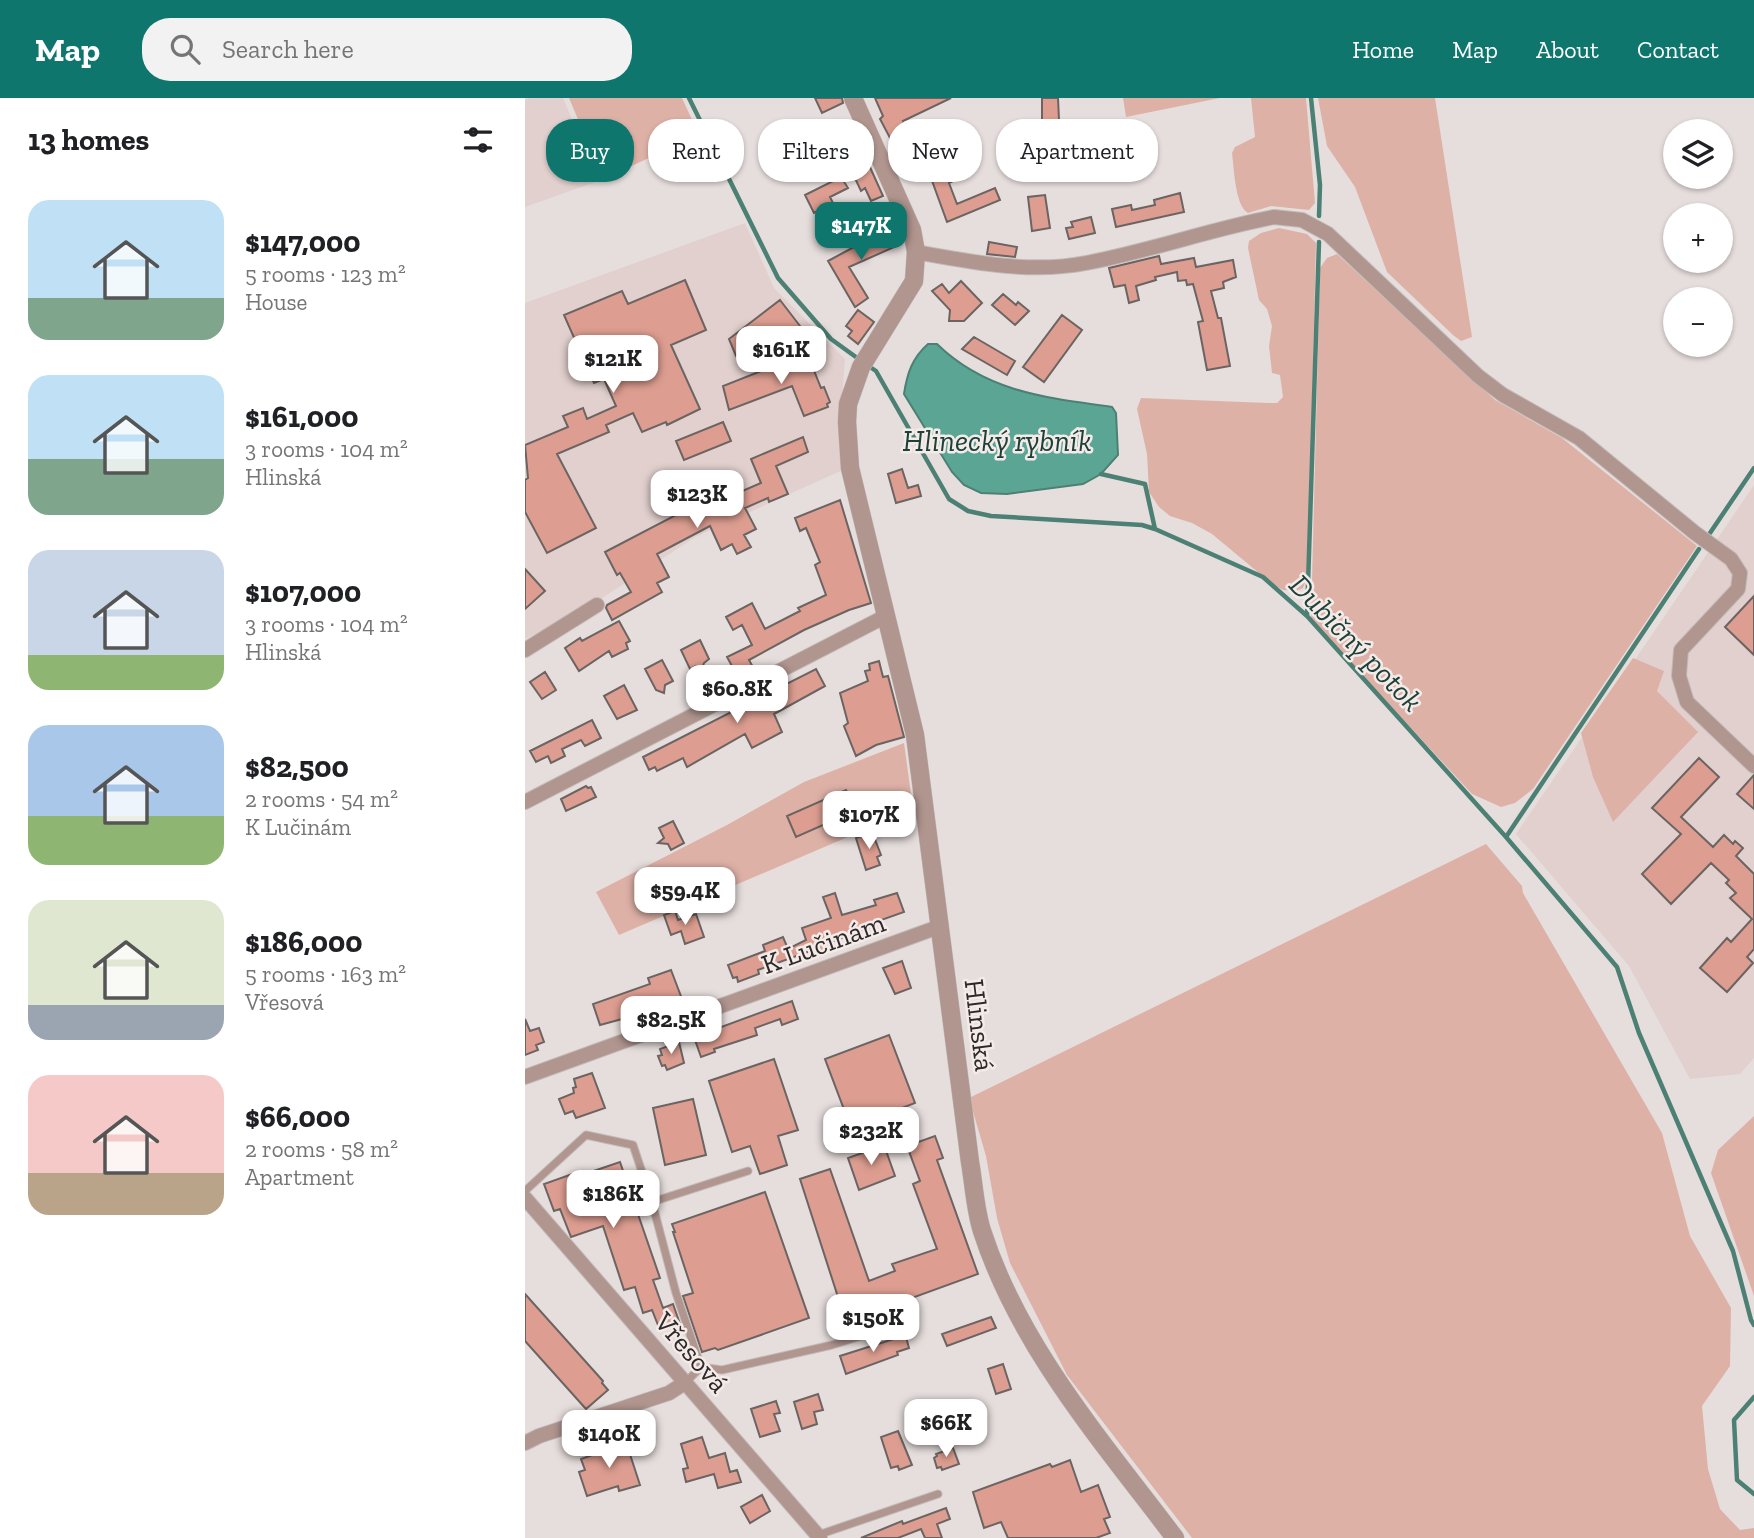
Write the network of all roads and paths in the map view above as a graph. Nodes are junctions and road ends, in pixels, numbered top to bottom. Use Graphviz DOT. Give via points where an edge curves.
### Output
graph roads {
  1 [pos="853,98"];
  2 [pos="916,252"];
  3 [pos="597,605"];
  4 [pos="886,616"];
  5 [pos="525,650"];
  6 [pos="1754,766"];
  7 [pos="525,803"];
  8 [pos="941,926"];
  9 [pos="525,1077"];
  10 [pos="748,1171"];
  11 [pos="525,1191"];
  12 [pos="525,1198"];
  13 [pos="652,1202"];
  14 [pos="874,1332"];
  15 [pos="701,1367"];
  16 [pos="686,1382"];
  17 [pos="525,1443"];
  18 [pos="938,1494"];
  19 [pos="816,1537"];
  20 [pos="1175,1538"];
  1 -- 2 [label="street" via="912,230"];
  2 -- 4 [label="street, Hlinská" via="914,281 864,362 848,404 851,468"];
  2 -- 6 [label="street" via="1032,267 1085,263 1274,217 1302,220 1328,234 1478,376 1579,438 1731,558 1740,573 1738,589 1681,650 1678,676 1687,702"];
  3 -- 5 [label="street"];
  4 -- 7 [label="street"];
  4 -- 8 [label="street, Hlinská" via="915,735"];
  8 -- 9 [label="street, K Lučinám"];
  8 -- 20 [label="street, Hlinská" via="982,1229 1011,1304 1051,1373"];
  10 -- 13 [label="lane"];
  11 -- 13 [label="lane" via="586,1135 633,1145"];
  12 -- 16 [label="street, Vřesová"];
  13 -- 15 [label="lane"];
  14 -- 15 [label="lane" via="722,1370"];
  15 -- 16 [label="lane"];
  16 -- 17 [label="street" via="669,1393"];
  16 -- 19 [label="street, Vřesová"];
  18 -- 19 [label="lane"];
}
